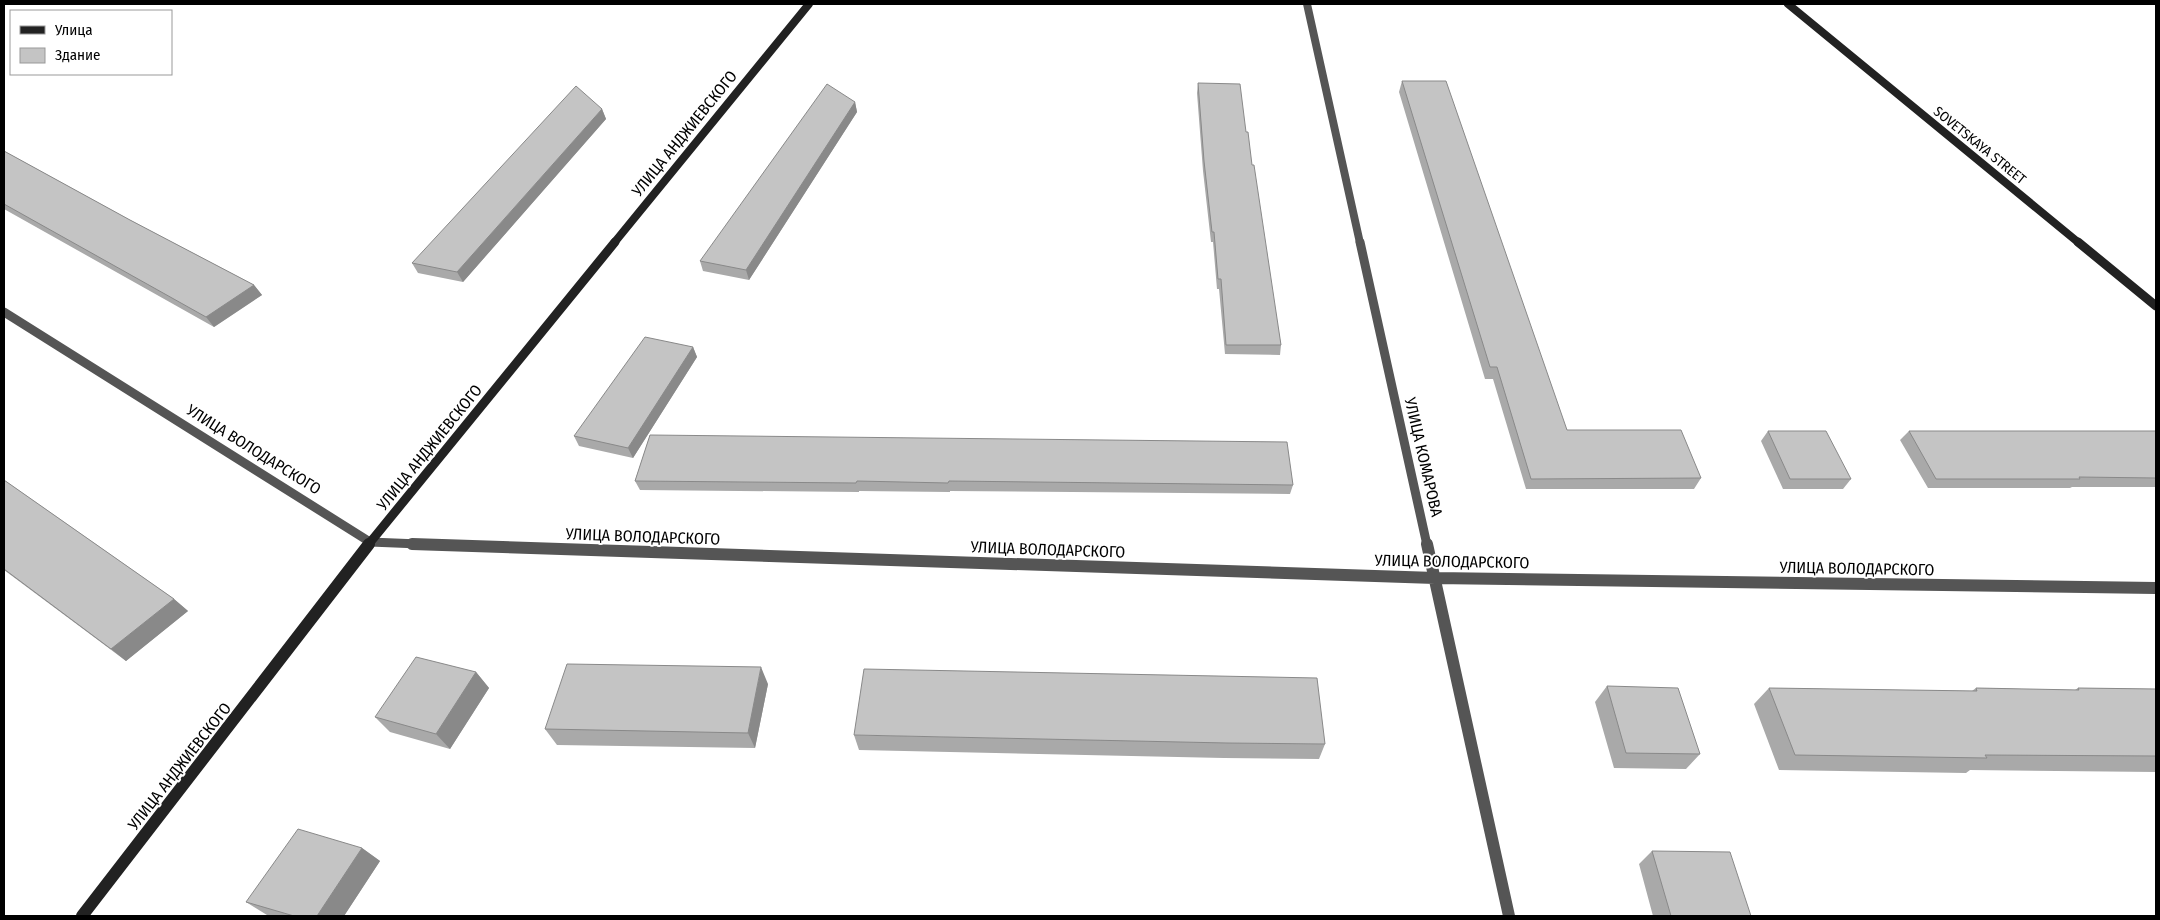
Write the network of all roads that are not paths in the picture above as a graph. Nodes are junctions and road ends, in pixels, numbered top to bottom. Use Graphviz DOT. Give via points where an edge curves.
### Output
graph roads {
  1 [pos="809,4"];
  2 [pos="1307,4"];
  3 [pos="1788,4"];
  4 [pos="2156,306"];
  5 [pos="4,312"];
  6 [pos="370,542"];
  7 [pos="1435,578"];
  8 [pos="2156,588"];
  9 [pos="82,916"];
  10 [pos="1509,916"];
  1 -- 6 [label="street, УЛИЦА АНДЖИЕВСКОГО"];
  2 -- 7 [label="street, УЛИЦА КОМАРОВА"];
  3 -- 4 [label="street, SOVETSKAYA STREET"];
  5 -- 6 [label="street, УЛИЦА ВОЛОДАРСКОГО"];
  6 -- 7 [label="street, УЛИЦА ВОЛОДАРСКОГО"];
  6 -- 9 [label="street, УЛИЦА АНДЖИЕВСКОГО"];
  7 -- 8 [label="street, УЛИЦА ВОЛОДАРСКОГО"];
  7 -- 10 [label="street, УЛИЦА КОМАРОВА"];
}
